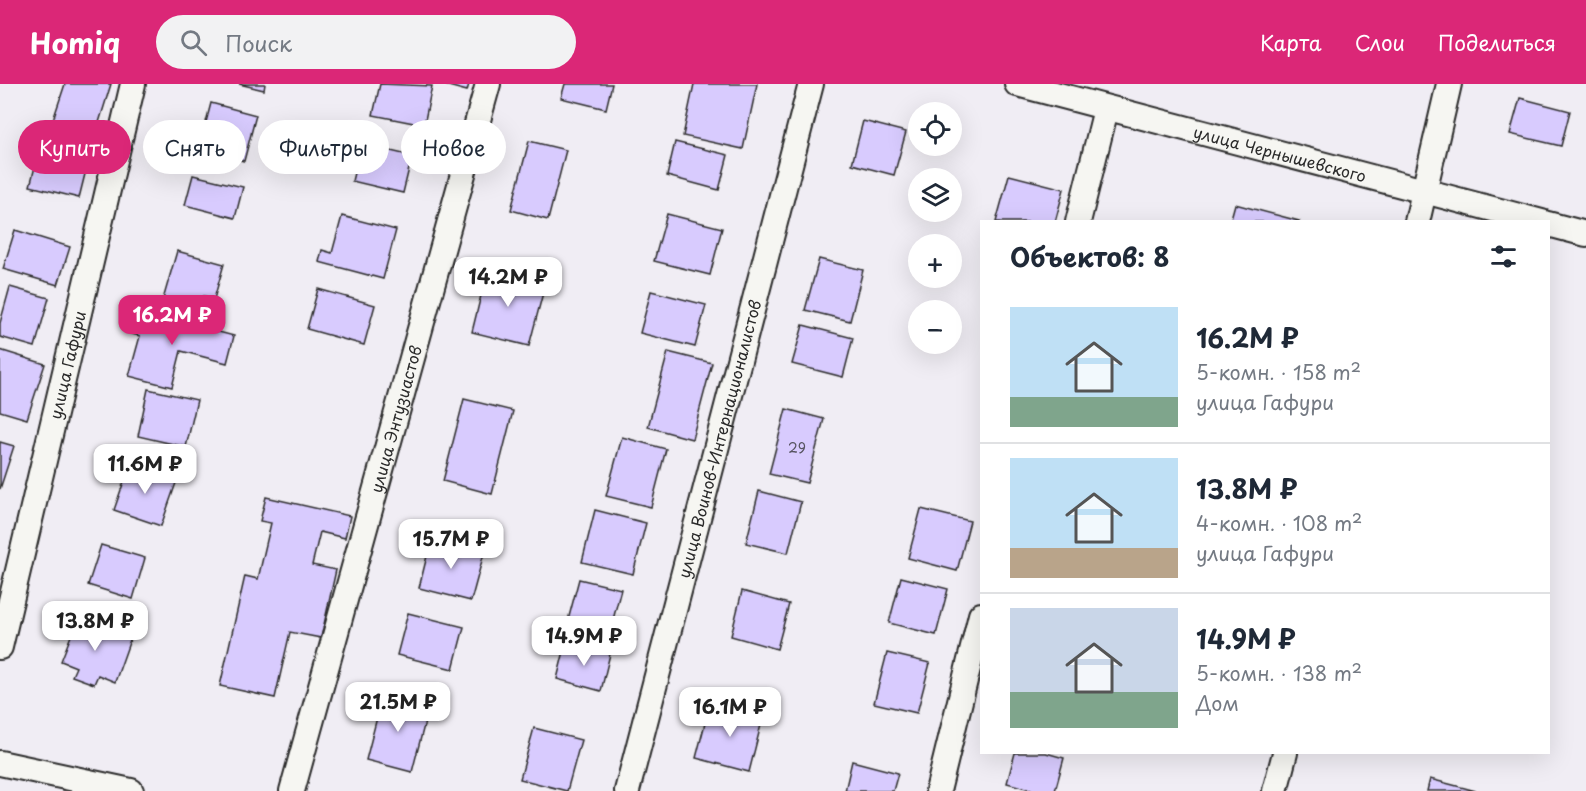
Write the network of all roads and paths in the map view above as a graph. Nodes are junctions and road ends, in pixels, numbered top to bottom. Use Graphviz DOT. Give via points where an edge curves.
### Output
graph roads {
  1 [pos="134,84"];
  2 [pos="488,84"];
  3 [pos="810,84"];
  4 [pos="1017,84"];
  5 [pos="1449,84"];
  6 [pos="1106,108"];
  7 [pos="1425,191"];
  8 [pos="1078,220"];
  9 [pos="1418,220"];
  10 [pos="1534,220"];
  11 [pos="1550,225"];
  12 [pos="1586,234"];
  13 [pos="980,619"];
  14 [pos="0,647"];
  15 [pos="1285,754"];
  16 [pos="0,763"];
  17 [pos="131,791"];
  18 [pos="292,791"];
  19 [pos="627,791"];
  20 [pos="938,791"];
  21 [pos="1275,791"];
  1 -- 14 [label="street, улица Гафури"];
  2 -- 18 [label="street, улица Энтузиастов"];
  3 -- 19 [label="street, улица Воинов-Интернационалистов"];
  4 -- 6 [label="street, улица Чернышевского"];
  5 -- 7 [label="street"];
  6 -- 7 [label="street, улица Чернышевского"];
  6 -- 8 [label="street"];
  7 -- 9 [label="street"];
  7 -- 10 [label="street, улица Чернышевского"];
  11 -- 12 [label="street"];
  13 -- 20 [label="street"];
  15 -- 21 [label="street"];
  16 -- 17 [label="street"];
}
